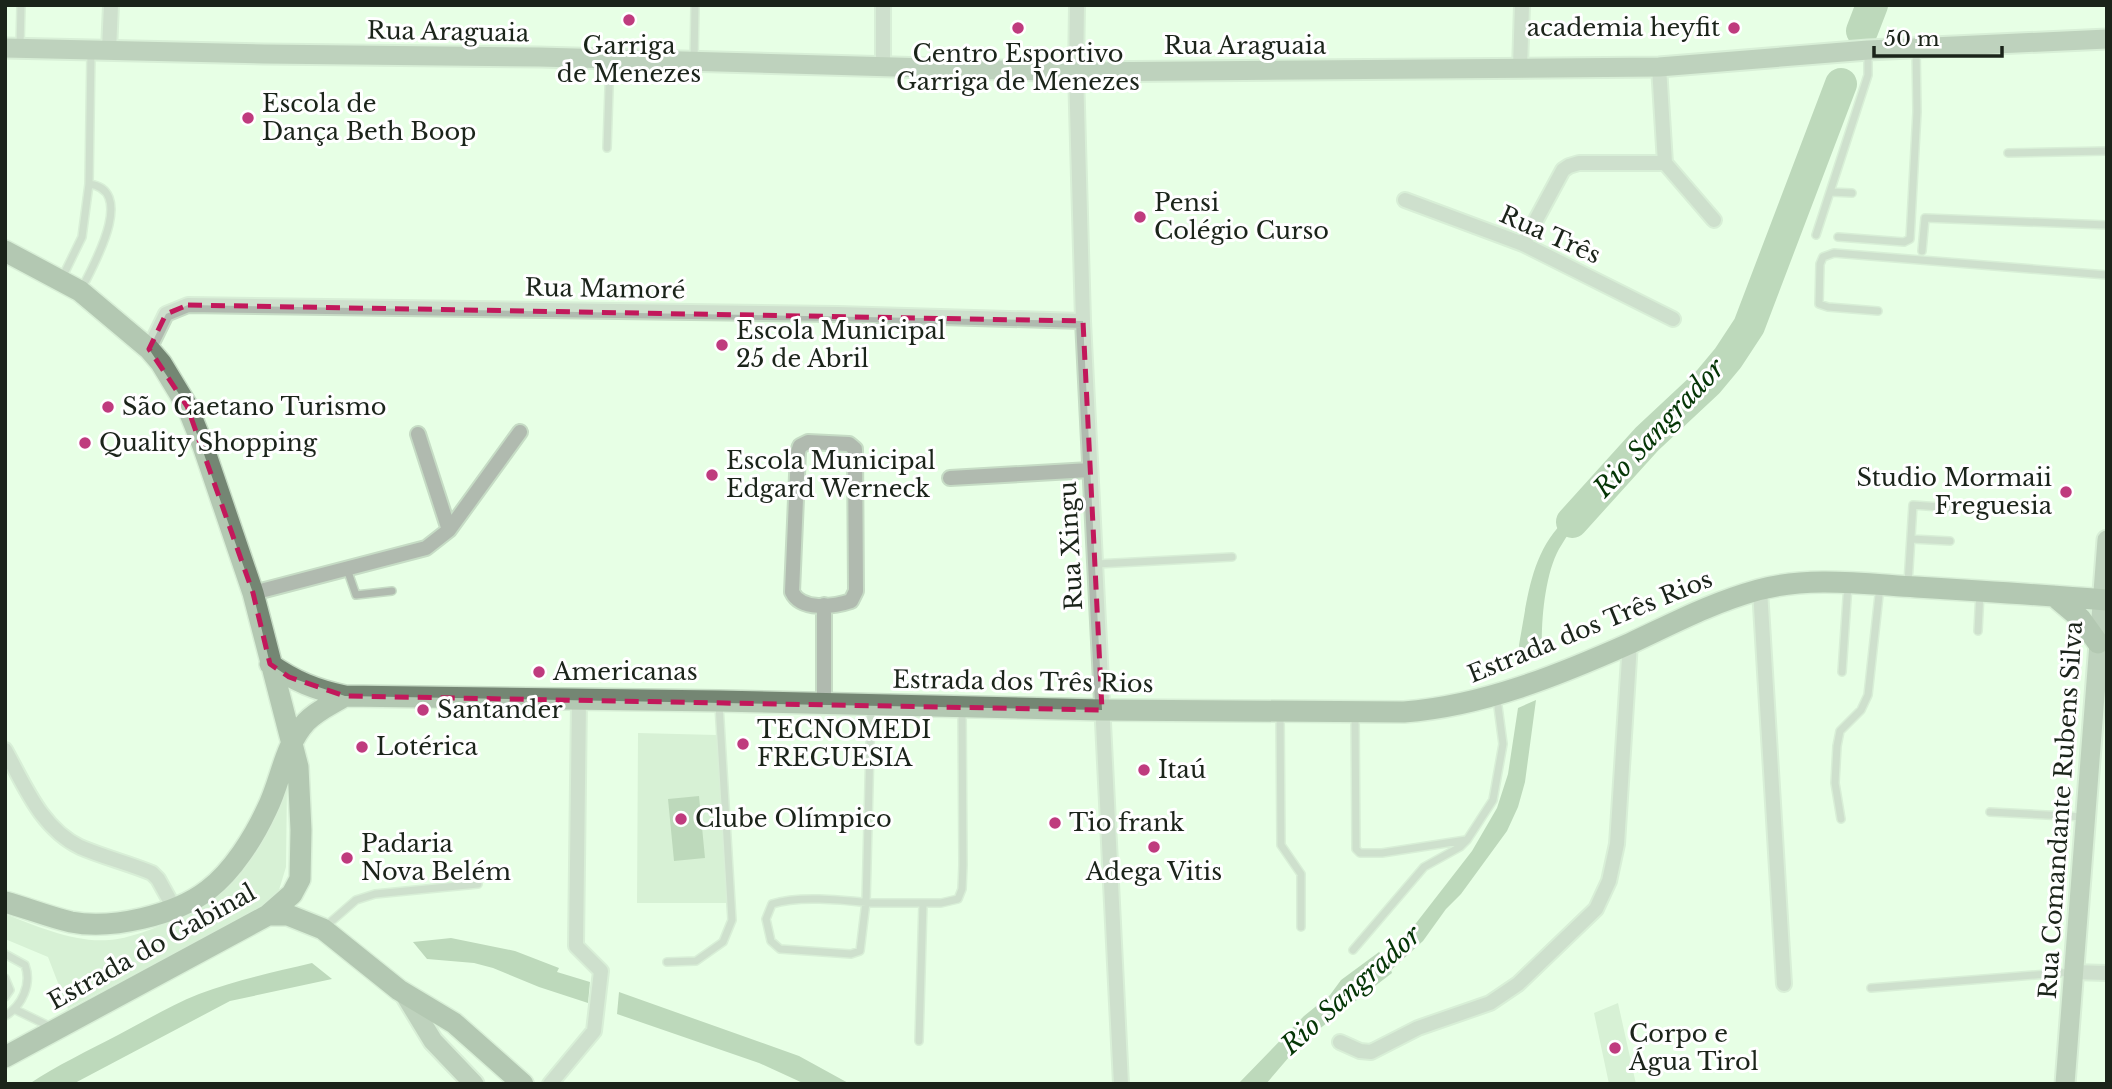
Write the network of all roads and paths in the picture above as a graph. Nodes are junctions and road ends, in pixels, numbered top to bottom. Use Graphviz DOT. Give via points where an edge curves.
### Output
graph roads {
  1 [pos="21,5"];
  2 [pos="111,5"];
  3 [pos="695,5"];
  4 [pos="883,5"];
  5 [pos="1077,5"];
  6 [pos="1522,5"];
  7 [pos="2107,38"];
  8 [pos="1916,47"];
  9 [pos="13,48"];
  10 [pos="100,50"];
  11 [pos="1868,50"];
  12 [pos="610,59"];
  13 [pos="694,62"];
  14 [pos="883,65"];
  15 [pos="1659,67"];
  16 [pos="1520,68"];
  17 [pos="1076,72"];
  18 [pos="607,148"];
  19 [pos="2107,151"];
  20 [pos="2008,153"];
  21 [pos="1665,163"];
  22 [pos="89,184"];
  23 [pos="1830,192"];
  24 [pos="1852,193"];
  25 [pos="1405,200"];
  26 [pos="1714,220"];
  27 [pos="2107,225"];
  28 [pos="1816,235"];
  29 [pos="1838,237"];
  30 [pos="1523,244"];
  31 [pos="5,251"];
  32 [pos="1922,251"];
  33 [pos="2107,275"];
  34 [pos="61,281"];
  35 [pos="80,291"];
  36 [pos="1878,311"];
  37 [pos="1673,318"];
  38 [pos="1083,321"];
  39 [pos="149,349"];
  40 [pos="520,432"];
  41 [pos="418,435"];
  42 [pos="1090,470"];
  43 [pos="950,478"];
  44 [pos="1953,508"];
  45 [pos="449,530"];
  46 [pos="1911,539"];
  47 [pos="2107,540"];
  48 [pos="1950,541"];
  49 [pos="1233,557"];
  50 [pos="1095,564"];
  51 [pos="346,569"];
  52 [pos="1848,583"];
  53 [pos="1880,585"];
  54 [pos="1908,586"];
  55 [pos="1760,590"];
  56 [pos="392,591"];
  57 [pos="1980,591"];
  58 [pos="253,593"];
  59 [pos="2054,596"];
  60 [pos="2105,600"];
  61 [pos="824,605"];
  62 [pos="1978,631"];
  63 [pos="1630,643"];
  64 [pos="2098,643"];
  65 [pos="270,664"];
  66 [pos="1842,673"];
  67 [pos="345,695"];
  68 [pos="1496,695"];
  69 [pos="579,700"];
  70 [pos="719,701"];
  71 [pos="824,704"];
  72 [pos="871,705"];
  73 [pos="962,707"];
  74 [pos="1102,710"];
  75 [pos="1280,711"];
  76 [pos="1355,712"];
  77 [pos="291,743"];
  78 [pos="5,750"];
  79 [pos="1990,812"];
  80 [pos="2085,817"];
  81 [pos="1841,819"];
  82 [pos="1467,840"];
  83 [pos="478,884"];
  84 [pos="5,902"];
  85 [pos="866,902"];
  86 [pos="923,903"];
  87 [pos="174,908"];
  88 [pos="268,915"];
  89 [pos="1301,927"];
  90 [pos="323,929"];
  91 [pos="1353,950"];
  92 [pos="5,954"];
  93 [pos="667,962"];
  94 [pos="2072,972"];
  95 [pos="2107,973"];
  96 [pos="5,978"];
  97 [pos="1784,984"];
  98 [pos="1871,988"];
  99 [pos="405,995"];
  100 [pos="5,997"];
  101 [pos="16,1010"];
  102 [pos="5,1016"];
  103 [pos="56,1030"];
  104 [pos="919,1041"];
  105 [pos="1340,1042"];
  106 [pos="5,1057"];
  107 [pos="474,1084"];
  108 [pos="523,1084"];
  109 [pos="550,1084"];
  110 [pos="1122,1084"];
  111 [pos="2065,1084"];
  1 -- 9 [label="lane"];
  2 -- 10 [label="street"];
  3 -- 13 [label="lane"];
  4 -- 14 [label="street"];
  5 -- 17 [label="street, Rua Xingu"];
  6 -- 16 [label="street"];
  7 -- 8 [label="street, Rua Araguaia"];
  8 -- 11 [label="street, Rua Araguaia"];
  8 -- 29 [label="lane" via="1910,239 1904,243"];
  9 -- 10 [label="street, Rua Araguaia"];
  10 -- 12 [label="street, Rua Araguaia"];
  10 -- 22 [label="lane"];
  11 -- 15 [label="street, Rua Araguaia"];
  11 -- 23 [label="lane" via="1868,75"];
  12 -- 13 [label="street, Rua Araguaia"];
  12 -- 18 [label="lane"];
  13 -- 14 [label="street, Rua Araguaia"];
  14 -- 17 [label="street, Rua Araguaia"];
  15 -- 16 [label="street, Rua Araguaia"];
  15 -- 21 [label="street"];
  16 -- 17 [label="street, Rua Araguaia"];
  17 -- 38 [label="street, Rua Xingu"];
  19 -- 20 [label="lane"];
  21 -- 26 [label="street"];
  21 -- 30 [label="street" via="1569,166 1557,178"];
  22 -- 34 [label="lane" via="81,242"];
  22 -- 35 [label="lane" via="99,186 110,197 109,222 107,236"];
  23 -- 24 [label="lane"];
  23 -- 28 [label="lane"];
  25 -- 30 [label="street, Rua Três"];
  27 -- 32 [label="lane" via="1925,218"];
  30 -- 37 [label="street, Rua Três"];
  31 -- 34 [label="main road"];
  33 -- 36 [label="lane" via="1834,253 1824,257 1819,304"];
  34 -- 35 [label="main road"];
  35 -- 39 [label="main road"];
  38 -- 39 [label="street, Rua Mamoré" via="188,305 166,314"];
  38 -- 42 [label="street, Rua Xingu"];
  39 -- 58 [label="main road" via="187,406"];
  40 -- 45 [label="street"];
  41 -- 45 [label="street"];
  42 -- 43 [label="street"];
  42 -- 50 [label="street, Rua Xingu"];
  44 -- 46 [label="lane" via="1913,505"];
  45 -- 51 [label="street" via="426,548"];
  46 -- 48 [label="lane"];
  46 -- 54 [label="lane"];
  47 -- 60 [label="street, Rua Comandante Rubens Silva"];
  49 -- 50 [label="lane"];
  50 -- 74 [label="street, Rua Xingu"];
  51 -- 56 [label="lane" via="356,595"];
  51 -- 58 [label="street"];
  52 -- 53 [label="main road, Estrada dos Três Rios"];
  52 -- 55 [label="main road, Estrada dos Três Rios" via="1793,583"];
  52 -- 66 [label="lane"];
  53 -- 54 [label="main road, Estrada dos Três Rios"];
  53 -- 81 [label="lane" via="1868,695 1840,732 1837,746 1835,783"];
  54 -- 57 [label="main road, Estrada dos Três Rios"];
  55 -- 63 [label="main road, Estrada dos Três Rios" via="1706,606"];
  55 -- 97 [label="street"];
  57 -- 59 [label="main road, Estrada dos Três Rios"];
  57 -- 62 [label="lane"];
  58 -- 65 [label="main road"];
  59 -- 60 [label="main road, Estrada dos Três Rios"];
  59 -- 64 [label="main road" via="2080,618"];
  60 -- 64 [label="street, Rua Comandante Rubens Silva"];
  61 -- 61 [label="street" via="803,604 792,592 798,452 808,442 849,444 857,456 856,591 851,601"];
  61 -- 71 [label="street"];
  63 -- 68 [label="main road, Estrada dos Três Rios"];
  63 -- 105 [label="street" via="1617,844 1609,881 1596,909 1518,984 1490,1003 1418,1028 1371,1052"];
  64 -- 80 [label="street, Rua Comandante Rubens Silva"];
  65 -- 67 [label="main road, Estrada dos Três Rios" via="314,689"];
  65 -- 77 [label="main road"];
  67 -- 69 [label="main road, Estrada dos Três Rios"];
  67 -- 77 [label="main road" via="306,723"];
  68 -- 76 [label="main road, Estrada dos Três Rios" via="1438,709"];
  68 -- 82 [label="lane" via="1503,744 1493,800"];
  69 -- 70 [label="main road, Estrada dos Três Rios"];
  69 -- 109 [label="street" via="576,946 601,971 594,1031"];
  70 -- 71 [label="main road, Estrada dos Três Rios"];
  70 -- 93 [label="lane" via="732,920 723,942 695,961"];
  71 -- 72 [label="main road, Estrada dos Três Rios"];
  72 -- 73 [label="main road, Estrada dos Três Rios"];
  72 -- 85 [label="lane"];
  73 -- 74 [label="main road, Estrada dos Três Rios"];
  73 -- 86 [label="lane" via="962,889 958,899"];
  74 -- 75 [label="main road, Estrada dos Três Rios"];
  74 -- 110 [label="street, Rua Xingu"];
  75 -- 76 [label="main road, Estrada dos Três Rios"];
  75 -- 89 [label="lane" via="1281,845 1301,874"];
  76 -- 82 [label="lane" via="1356,849 1382,853"];
  77 -- 87 [label="main road, Estrada do Gabinal" via="259,827 212,886"];
  77 -- 88 [label="main road, Estrada do Gabinal" via="298,767 300,879 292,894"];
  78 -- 87 [label="street" via="41,814 58,833 152,873"];
  79 -- 80 [label="lane"];
  80 -- 94 [label="street, Rua Comandante Rubens Silva"];
  82 -- 91 [label="lane" via="1424,867"];
  83 -- 90 [label="lane" via="375,894 356,900"];
  84 -- 87 [label="main road, Estrada do Gabinal" via="73,922 106,924"];
  85 -- 85 [label="lane" via="860,951 780,949 771,942 766,919 772,904 785,900"];
  85 -- 86 [label="lane"];
  86 -- 104 [label="lane"];
  88 -- 90 [label="main road" via="288,915"];
  88 -- 103 [label="main road, Estrada do Gabinal"];
  90 -- 99 [label="main road"];
  92 -- 101 [label="lane" via="25,965 29,974"];
  94 -- 95 [label="street"];
  94 -- 98 [label="lane"];
  94 -- 111 [label="street, Rua Comandante Rubens Silva"];
  96 -- 100 [label="lane" via="10,990"];
  99 -- 107 [label="street" via="433,1041"];
  99 -- 108 [label="main road" via="454,1023"];
  101 -- 102 [label="lane"];
  101 -- 103 [label="lane"];
  103 -- 106 [label="main road, Estrada do Gabinal"];
}
